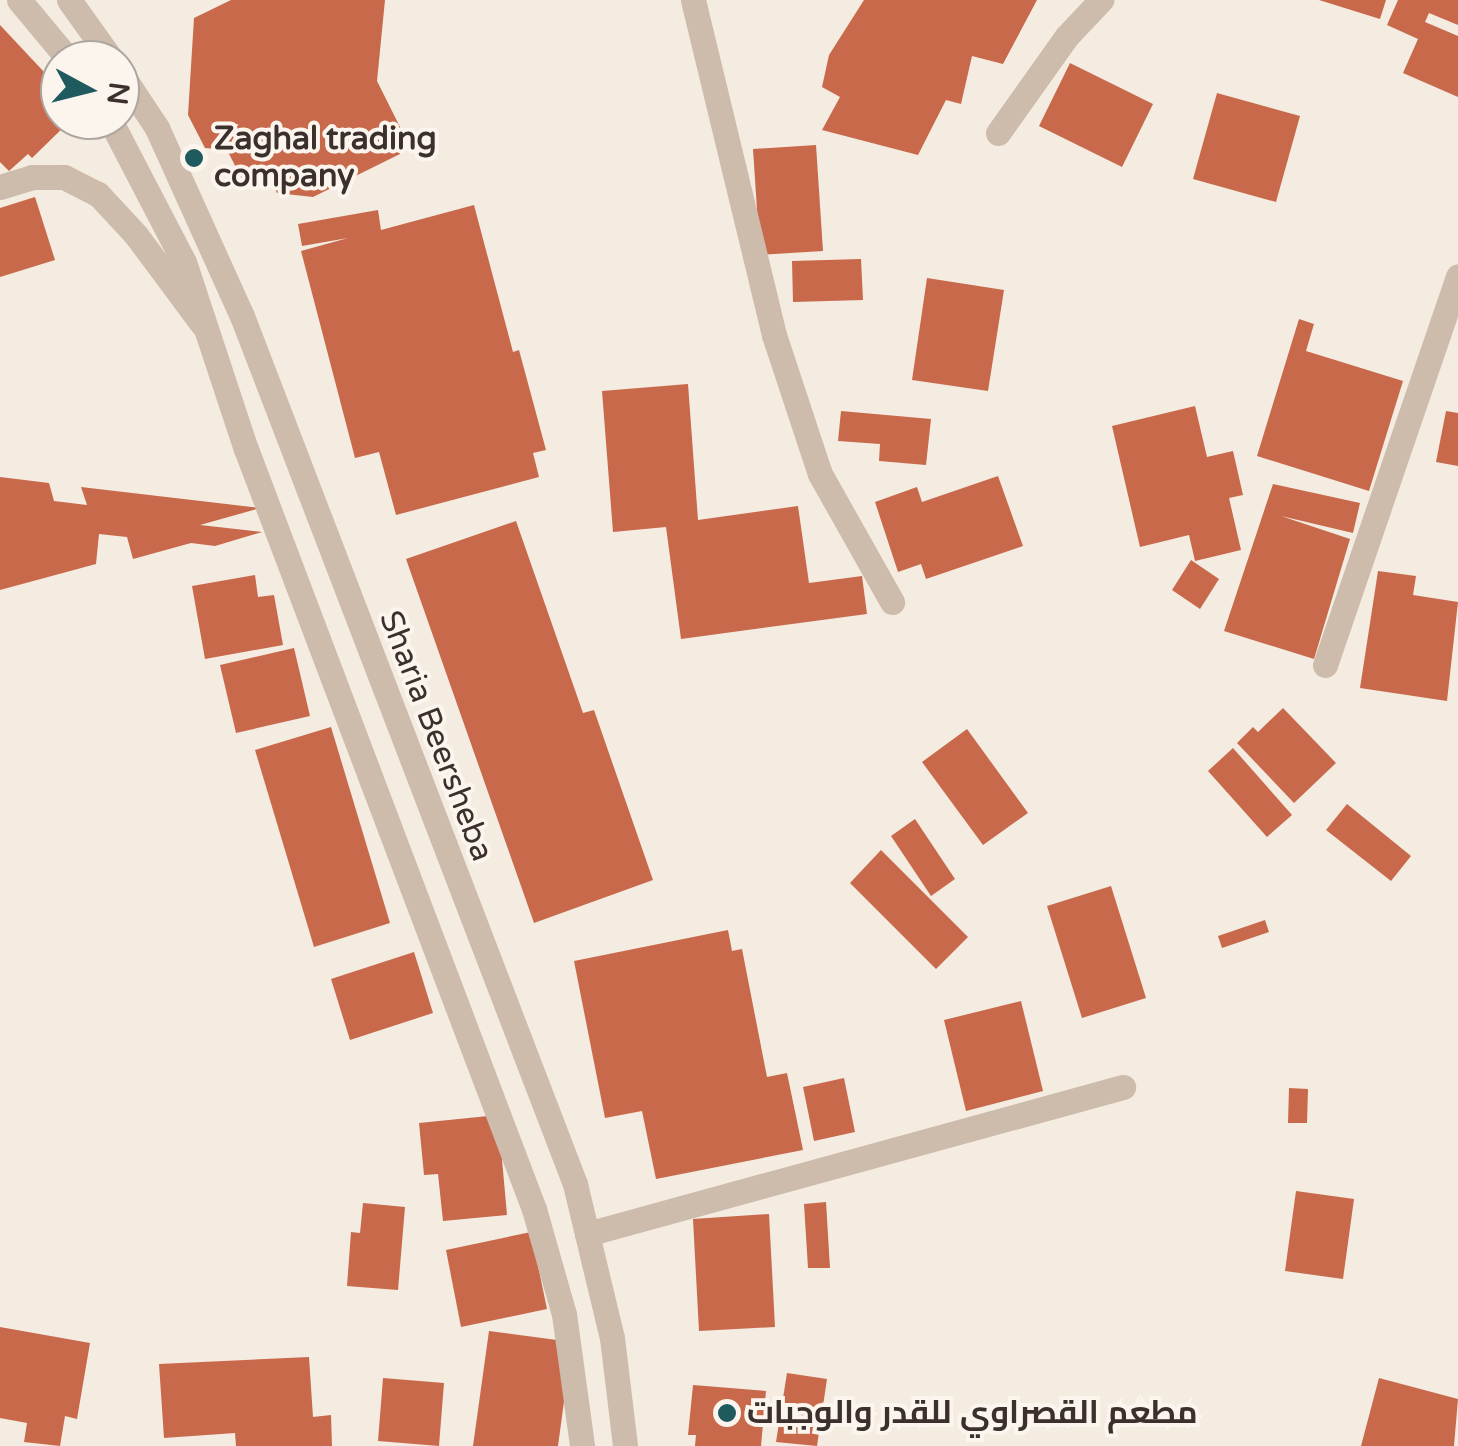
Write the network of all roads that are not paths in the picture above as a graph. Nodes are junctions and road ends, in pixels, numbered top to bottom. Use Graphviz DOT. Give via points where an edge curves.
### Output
graph roads {
  1 [pos="20,0"];
  2 [pos="69,0"];
  3 [pos="693,0"];
  4 [pos="1101,0"];
  5 [pos="53,40"];
  6 [pos="98,40"];
  7 [pos="140,103"];
  8 [pos="998,133"];
  9 [pos="120,140"];
  10 [pos="0,186"];
  11 [pos="1458,276"];
  12 [pos="207,332"];
  13 [pos="892,602"];
  14 [pos="1325,665"];
  15 [pos="1123,1087"];
  16 [pos="587,1234"];
  17 [pos="582,1446"];
  18 [pos="625,1446"];
  1 -- 5 [label="street"];
  2 -- 6 [label="street"];
  3 -- 13 [label="street" via="791,387 820,474"];
  4 -- 8 [label="street"];
  7 -- 16 [label="street, Sharia Beersheba" via="242,316 575,1184"];
  9 -- 12 [label="street" via="184,262"];
  10 -- 12 [label="street" via="64,177 98,194 136,234"];
  11 -- 14 [label="street"];
  12 -- 17 [label="street" via="534,1209 564,1314"];
  15 -- 16 [label="street"];
  16 -- 18 [label="street, Sharia Beersheba" via="612,1338"];
}
